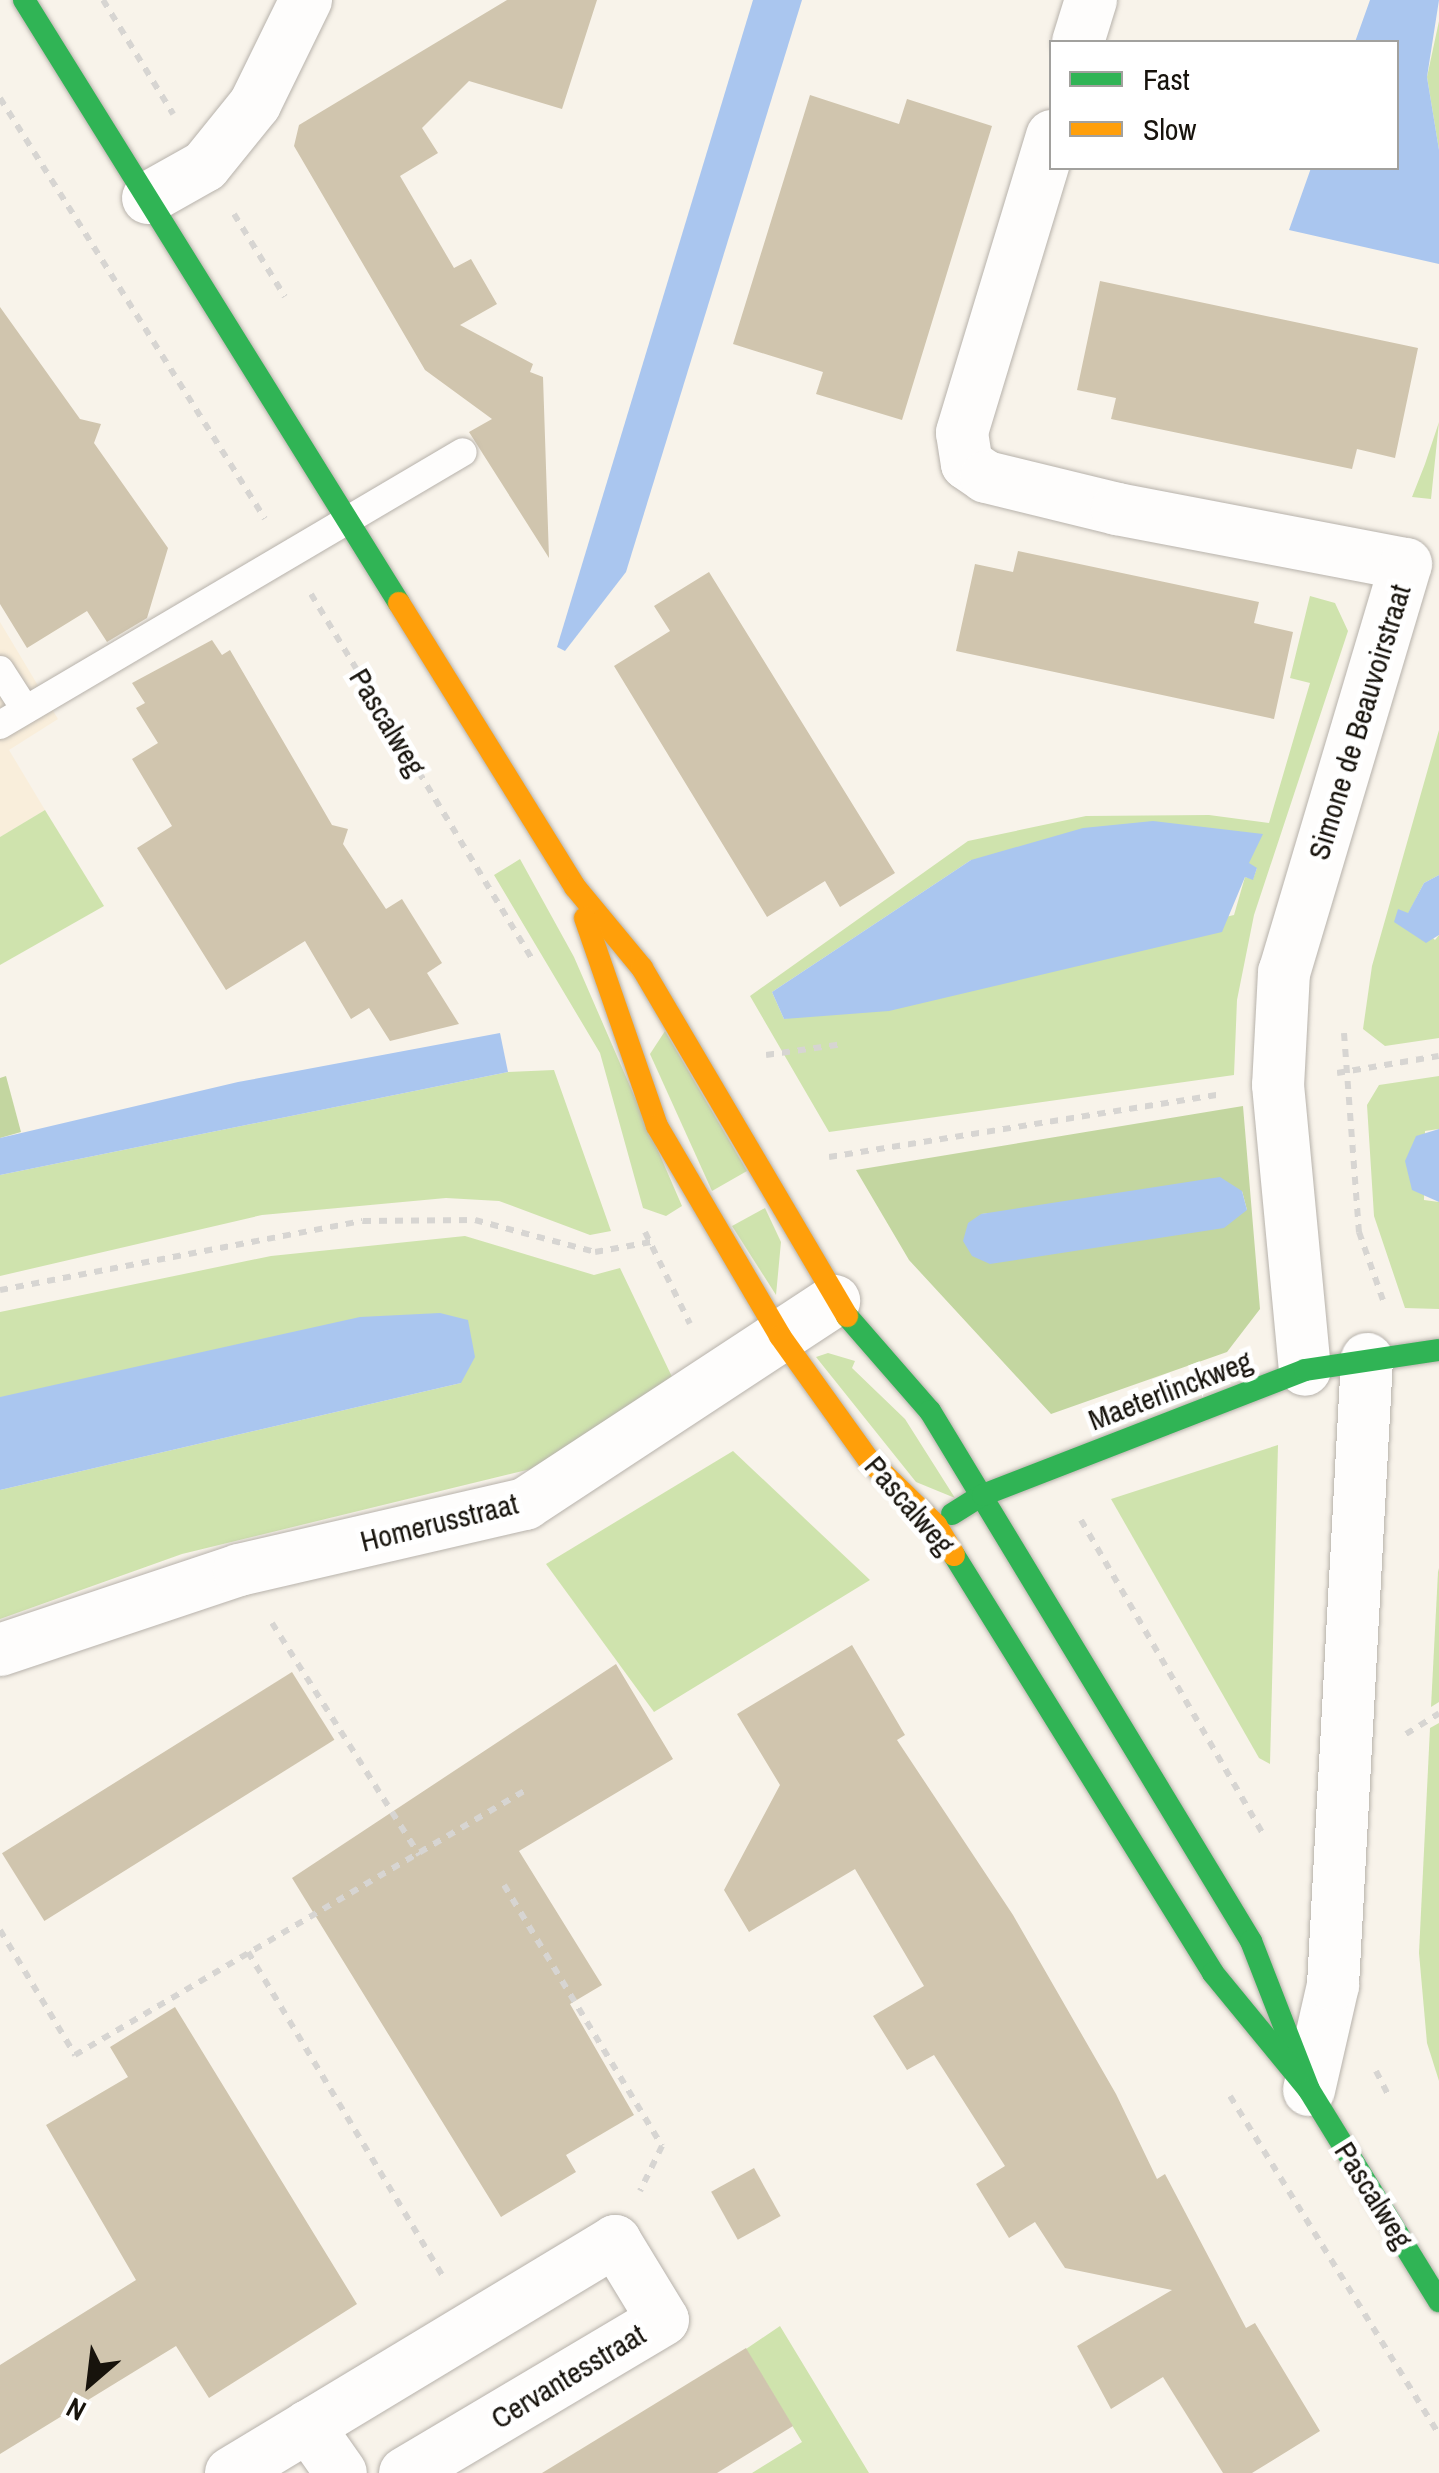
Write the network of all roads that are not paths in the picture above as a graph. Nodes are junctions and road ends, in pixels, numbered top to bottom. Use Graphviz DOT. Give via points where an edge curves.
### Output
graph roads {
  1 [pos="24,0"];
  2 [pos="306,0"];
  3 [pos="1092,0"];
  4 [pos="1079,40"];
  5 [pos="1049,146"];
  6 [pos="148,198"];
  7 [pos="463,452"];
  8 [pos="342,522"];
  9 [pos="1423,565"];
  10 [pos="0,670"];
  11 [pos="24,709"];
  12 [pos="0,725"];
  13 [pos="575,887"];
  14 [pos="834,1301"];
  15 [pos="780,1336"];
  16 [pos="1439,1350"];
  17 [pos="1367,1359"];
  18 [pos="1305,1370"];
  19 [pos="983,1495"];
  20 [pos="936,1524"];
  21 [pos="0,1650"];
  22 [pos="1309,2090"];
  23 [pos="1439,2301"];
  24 [pos="308,2426"];
  25 [pos="231,2473"];
  26 [pos="340,2473"];
  27 [pos="405,2473"];
  1 -- 6 [label="street, Pascalweg"];
  2 -- 6 [label="street" via="256,104 206,166"];
  3 -- 4 [label="street"];
  5 -- 9 [label="street, Simone de Beauvoirstraat" via="962,433 967,464 986,477 1117,509"];
  6 -- 8 [label="street, Pascalweg"];
  7 -- 8 [label="lane"];
  8 -- 11 [label="lane"];
  8 -- 13 [label="street, Pascalweg"];
  9 -- 18 [label="street, Simone de Beauvoirstraat" via="1284,972 1278,1085"];
  10 -- 11 [label="lane"];
  11 -- 12 [label="lane"];
  13 -- 14 [label="street, Pascalweg" via="642,968 772,1181"];
  13 -- 15 [label="street, Pascalweg" via="657,1126"];
  14 -- 15 [label="street, Homerusstraat"];
  14 -- 19 [label="street, Pascalweg" via="930,1411"];
  15 -- 20 [label="street, Pascalweg" via="868,1459"];
  15 -- 21 [label="street, Homerusstraat" via="525,1504 238,1570"];
  16 -- 17 [label="street, Maeterlinckweg"];
  17 -- 18 [label="street, Maeterlinckweg"];
  17 -- 22 [label="street" via="1333,1985"];
  18 -- 19 [label="street, Maeterlinckweg"];
  19 -- 20 [label="street, Maeterlinckweg"];
  19 -- 22 [label="street, Pascalweg" via="1251,1941"];
  20 -- 22 [label="street, Pascalweg" via="1212,1973"];
  22 -- 23 [label="street, Pascalweg"];
  24 -- 25 [label="street"];
  24 -- 26 [label="street"];
  24 -- 27 [label="street, Cervantesstraat" via="615,2241 663,2320"];
}
